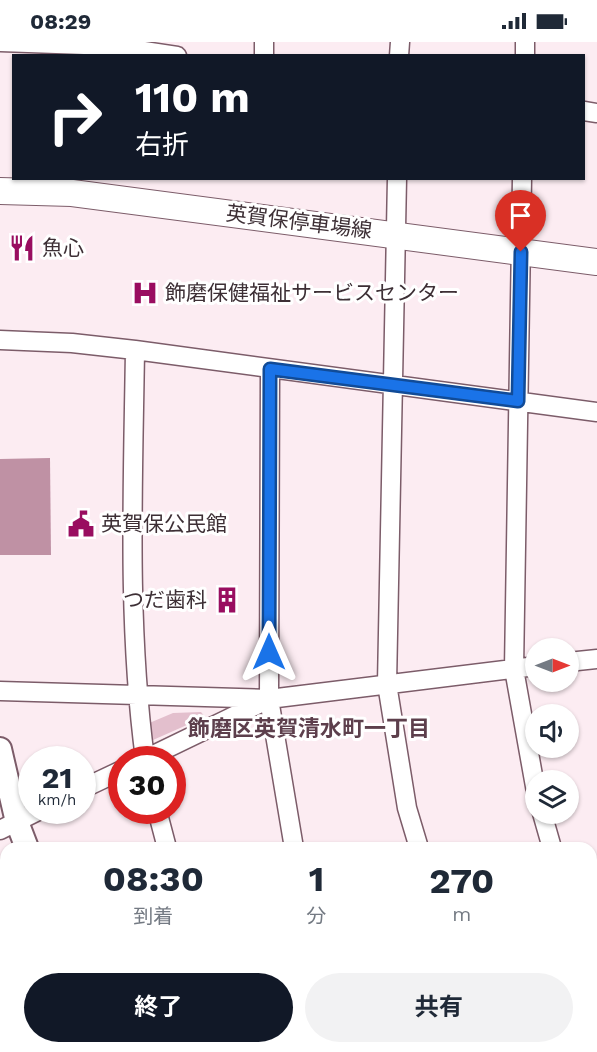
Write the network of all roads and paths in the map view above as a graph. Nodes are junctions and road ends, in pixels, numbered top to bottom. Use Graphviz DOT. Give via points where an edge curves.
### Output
graph roads {
  1 [pos="0,42"];
  2 [pos="112,44"];
  3 [pos="166,54"];
  4 [pos="396,180"];
  5 [pos="522,180"];
  6 [pos="0,191"];
  7 [pos="395,234"];
  8 [pos="521,252"];
  9 [pos="597,262"];
  10 [pos="0,340"];
  11 [pos="135,350"];
  12 [pos="270,369"];
  13 [pos="394,384"];
  14 [pos="518,401"];
  15 [pos="597,411"];
  16 [pos="597,659"];
  17 [pos="579,661"];
  18 [pos="525,668"];
  19 [pos="514,669"];
  20 [pos="387,684"];
  21 [pos="0,691"];
  22 [pos="137,697"];
  23 [pos="269,699"];
  24 [pos="0,749"];
  25 [pos="532,770"];
  26 [pos="160,824"];
  27 [pos="545,824"];
  28 [pos="8,826"];
  29 [pos="22,842"];
  30 [pos="165,842"];
  31 [pos="293,842"];
  32 [pos="417,842"];
  33 [pos="550,842"];
  1 -- 2 [label="street"];
  2 -- 3 [label="street"];
  4 -- 7 [label="street"];
  5 -- 8 [label="street"];
  6 -- 7 [label="main road, 英賀保停車場線" via="72,193"];
  7 -- 8 [label="main road, 英賀保停車場線"];
  7 -- 13 [label="street"];
  8 -- 9 [label="main road, 英賀保停車場線"];
  8 -- 14 [label="street"];
  10 -- 11 [label="street"];
  11 -- 12 [label="street"];
  11 -- 22 [label="street" via="132,556"];
  12 -- 13 [label="street"];
  12 -- 23 [label="street"];
  13 -- 14 [label="street"];
  13 -- 20 [label="street"];
  14 -- 15 [label="street"];
  14 -- 19 [label="street"];
  16 -- 17 [label="street"];
  18 -- 19 [label="street"];
  19 -- 20 [label="street"];
  19 -- 25 [label="street"];
  20 -- 23 [label="street"];
  20 -- 32 [label="street" via="407,808"];
  21 -- 22 [label="street"];
  22 -- 23 [label="street"];
  22 -- 23 [label="street" via="145,759"];
  23 -- 31 [label="street"];
  24 -- 28 [label="street"];
  26 -- 30 [label="street"];
  27 -- 33 [label="street"];
  28 -- 29 [label="street"];
}
